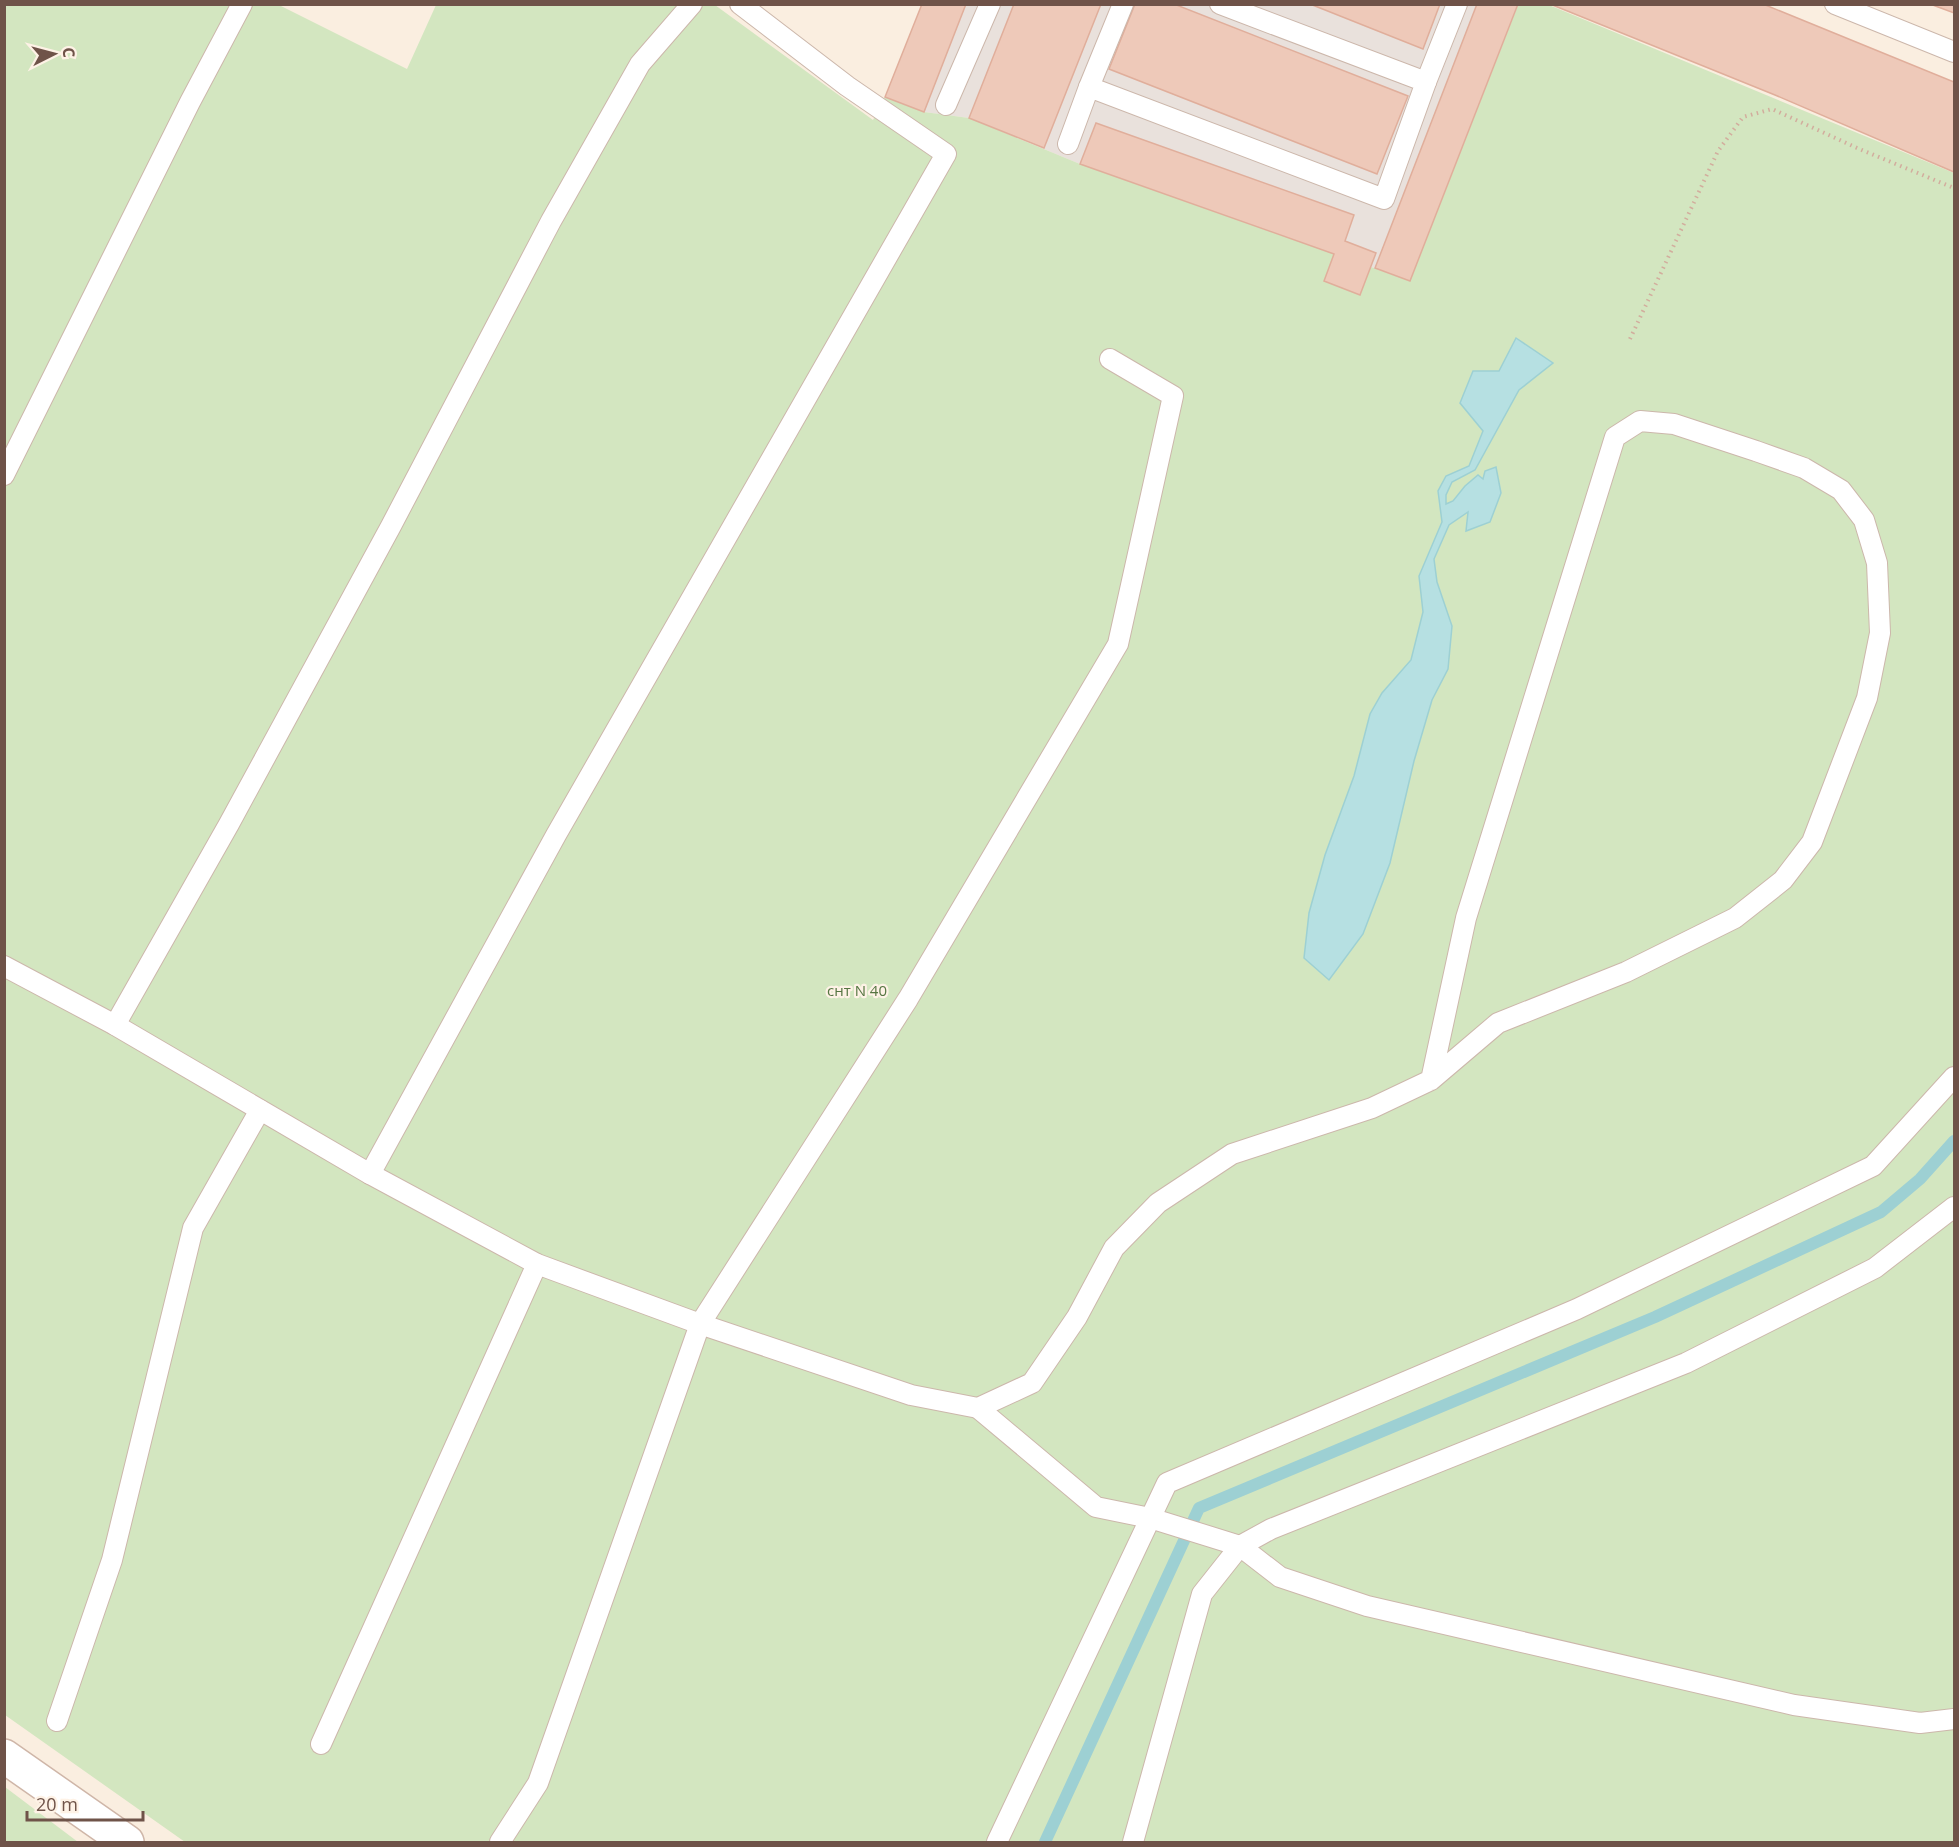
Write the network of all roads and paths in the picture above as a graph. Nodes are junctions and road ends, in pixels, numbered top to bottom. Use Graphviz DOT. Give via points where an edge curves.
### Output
graph roads {
  1 [pos="242,4"];
  2 [pos="692,4"];
  3 [pos="740,4"];
  4 [pos="990,4"];
  5 [pos="1123,4"];
  6 [pos="1220,4"];
  7 [pos="1457,4"];
  8 [pos="1835,4"];
  9 [pos="1954,52"];
  10 [pos="1426,82"];
  11 [pos="1089,87"];
  12 [pos="946,105"];
  13 [pos="1068,144"];
  14 [pos="1954,188"];
  15 [pos="1630,339"];
  16 [pos="1110,359"];
  17 [pos="4,475"];
  18 [pos="4,966"];
  19 [pos="115,1025"];
  20 [pos="1954,1077"];
  21 [pos="1431,1080"];
  22 [pos="260,1110"];
  23 [pos="370,1174"];
  24 [pos="1954,1207"];
  25 [pos="537,1264"];
  26 [pos="700,1324"];
  27 [pos="978,1408"];
  28 [pos="1150,1518"];
  29 [pos="1240,1546"];
  30 [pos="1954,1719"];
  31 [pos="57,1721"];
  32 [pos="321,1744"];
  33 [pos="4,1756"];
  34 [pos="127,1842"];
  35 [pos="500,1842"];
  36 [pos="997,1842"];
  37 [pos="1133,1842"];
  1 -- 17 [label="lane"];
  2 -- 19 [label="lane" via="640,64 551,221 230,824"];
  3 -- 23 [label="lane" via="847,86 946,154 556,836"];
  4 -- 12 [label="lane"];
  5 -- 11 [label="lane"];
  6 -- 10 [label="lane"];
  7 -- 10 [label="lane"];
  8 -- 9 [label="lane"];
  10 -- 11 [label="lane" via="1384,199"];
  11 -- 13 [label="lane"];
  14 -- 15 [label="path" via="1772,109 1743,117 1718,151"];
  16 -- 26 [label="lane" via="1173,396 1118,644 908,999"];
  18 -- 19 [label="lane"];
  19 -- 22 [label="lane"];
  20 -- 28 [label="lane" via="1873,1166 1576,1310 1167,1483"];
  21 -- 21 [label="lane" via="1466,918 1615,437 1640,421 1674,424 1804,468 1841,490 1864,520 1877,563 1880,633 1867,698 1812,842 1784,880 1735,918 1626,972 1498,1023"];
  21 -- 27 [label="lane" via="1372,1108 1232,1154 1158,1203 1114,1248 1077,1317 1032,1383"];
  22 -- 23 [label="lane"];
  22 -- 31 [label="lane" via="193,1228 112,1560"];
  23 -- 25 [label="lane"];
  24 -- 29 [label="lane" via="1875,1268 1686,1363 1271,1529"];
  25 -- 26 [label="lane"];
  25 -- 32 [label="lane"];
  26 -- 27 [label="lane" via="911,1395"];
  26 -- 35 [label="lane" via="538,1784"];
  27 -- 28 [label="lane" via="1096,1507"];
  28 -- 29 [label="lane"];
  28 -- 36 [label="lane"];
  29 -- 30 [label="lane" via="1280,1577 1367,1606 1794,1705 1920,1723"];
  29 -- 37 [label="lane" via="1202,1594"];
  33 -- 34 [label="street"];
}
